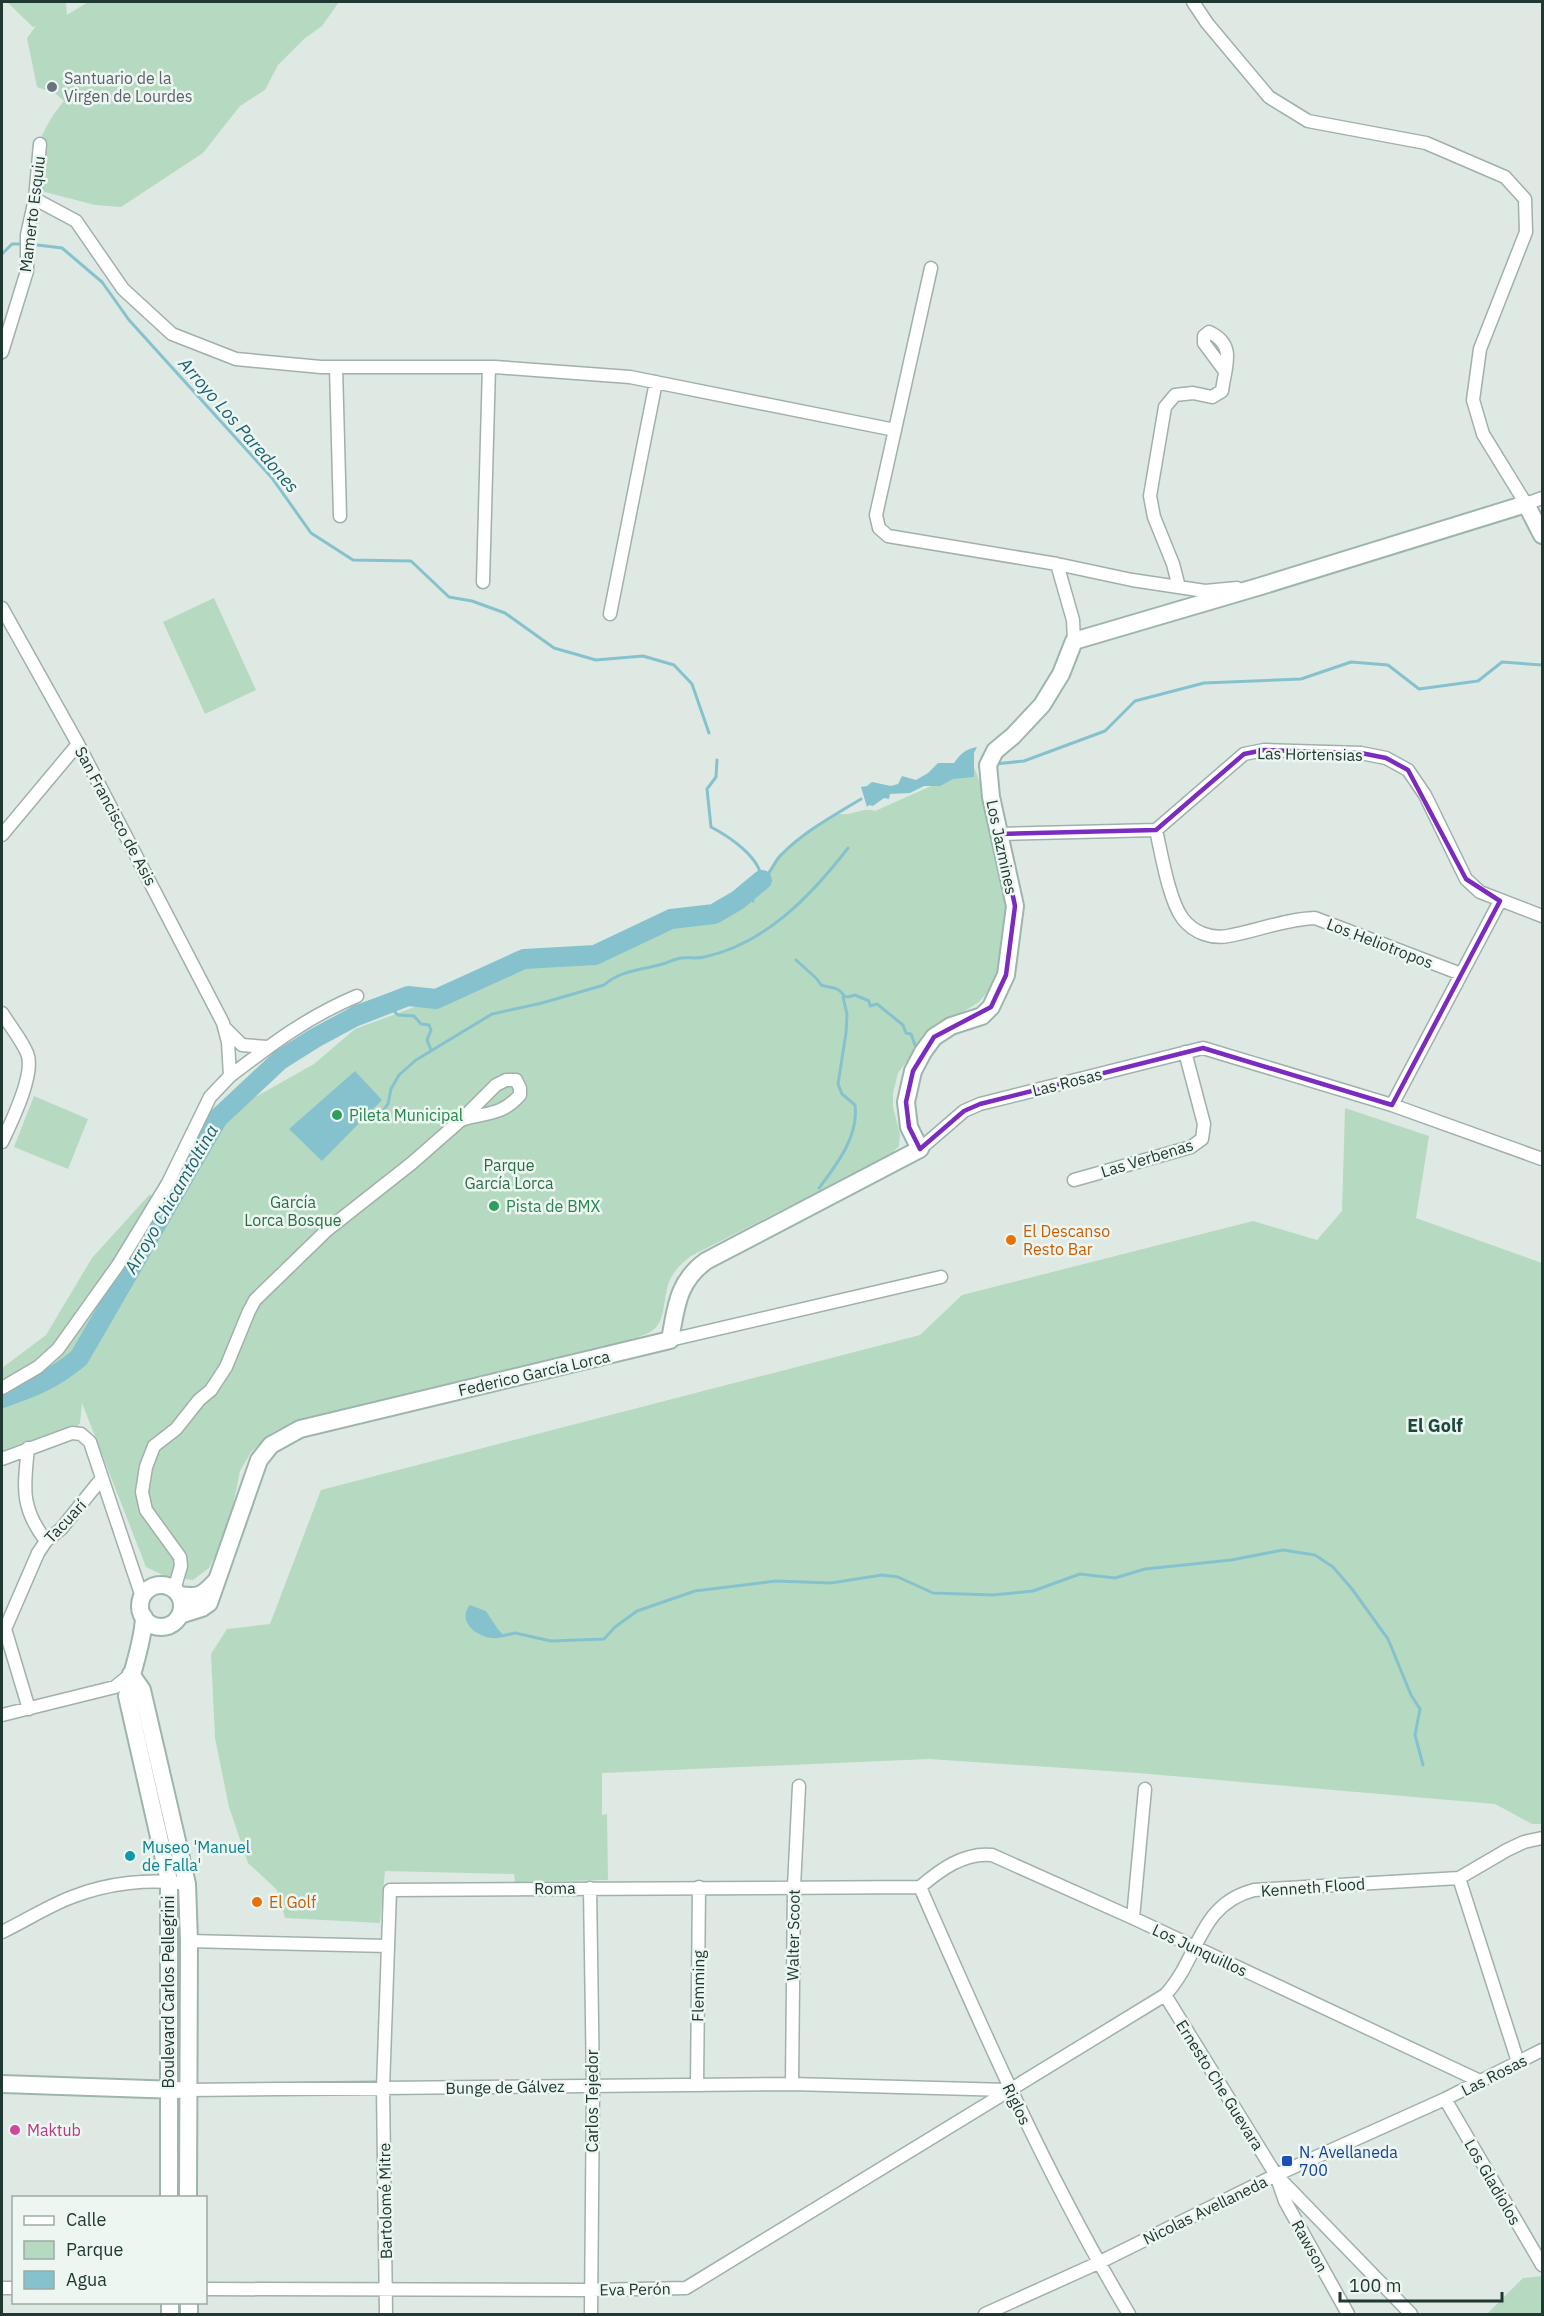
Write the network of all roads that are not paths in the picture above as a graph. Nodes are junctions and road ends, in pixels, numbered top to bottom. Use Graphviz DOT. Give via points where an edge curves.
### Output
graph roads {
  1 [pos="1193,2"];
  2 [pos="40,144"];
  3 [pos="34,199"];
  4 [pos="931,268"];
  5 [pos="2,352"];
  6 [pos="336,367"];
  7 [pos="489,367"];
  8 [pos="1224,370"];
  9 [pos="656,382"];
  10 [pos="895,430"];
  11 [pos="1542,498"];
  12 [pos="1526,504"];
  13 [pos="340,516"];
  14 [pos="1542,535"];
  15 [pos="1057,564"];
  16 [pos="483,582"];
  17 [pos="1261,586"];
  18 [pos="1179,587"];
  19 [pos="2,608"];
  20 [pos="610,614"];
  21 [pos="1074,641"];
  22 [pos="78,744"];
  23 [pos="1156,830"];
  24 [pos="1000,834"];
  25 [pos="2,835"];
  26 [pos="1500,901"];
  27 [pos="1542,916"];
  28 [pos="1461,974"];
  29 [pos="357,996"];
  30 [pos="2,1013"];
  31 [pos="225,1028"];
  32 [pos="269,1047"];
  33 [pos="1185,1052"];
  34 [pos="230,1076"];
  35 [pos="1392,1105"];
  36 [pos="461,1120"];
  37 [pos="2,1142"];
  38 [pos="920,1149"];
  39 [pos="1542,1159"];
  40 [pos="1074,1180"];
  41 [pos="940,1277"];
  42 [pos="670,1340"];
  43 [pos="2,1388"];
  44 [pos="28,1448"];
  45 [pos="2,1459"];
  46 [pos="102,1478"];
  47 [pos="46,1540"];
  48 [pos="219,1578"];
  49 [pos="177,1592"];
  50 [pos="142,1597"];
  51 [pos="180,1615"];
  52 [pos="144,1617"];
  53 [pos="162,1627"];
  54 [pos="3,1630"];
  55 [pos="131,1674"];
  56 [pos="29,1709"];
  57 [pos="2,1714"];
  58 [pos="799,1786"];
  59 [pos="1144,1789"];
  60 [pos="1542,1838"];
  61 [pos="1460,1878"];
  62 [pos="169,1881"];
  63 [pos="187,1884"];
  64 [pos="699,1887"];
  65 [pos="794,1887"];
  66 [pos="920,1887"];
  67 [pos="590,1888"];
  68 [pos="1133,1918"];
  69 [pos="2,1932"];
  70 [pos="189,1941"];
  71 [pos="388,1946"];
  72 [pos="1194,1948"];
  73 [pos="1165,1995"];
  74 [pos="1542,2050"];
  75 [pos="1518,2062"];
  76 [pos="1480,2081"];
  77 [pos="2,2084"];
  78 [pos="792,2084"];
  79 [pos="697,2085"];
  80 [pos="593,2086"];
  81 [pos="383,2088"];
  82 [pos="168,2089"];
  83 [pos="187,2090"];
  84 [pos="1009,2090"];
  85 [pos="1445,2099"];
  86 [pos="1276,2175"];
  87 [pos="169,2196"];
  88 [pos="188,2196"];
  89 [pos="1098,2263"];
  90 [pos="1542,2265"];
  91 [pos="386,2288"];
  92 [pos="207,2289"];
  93 [pos="591,2290"];
  94 [pos="386,2314"];
  95 [pos="591,2314"];
  96 [pos="985,2314"];
  97 [pos="1129,2314"];
  98 [pos="1348,2314"];
  99 [pos="1411,2314"];
  1 -- 12 [label="street" via="1269,97 1308,121 1426,143 1505,177 1525,199 1526,232 1480,350 1473,400 1483,434"];
  2 -- 3 [label="street, Mamerto Esquiu"];
  3 -- 5 [label="street, Mamerto Esquiu" via="27,235 27,271"];
  3 -- 6 [label="street" via="76,221 123,289 172,334 236,359"];
  4 -- 10 [label="street"];
  6 -- 7 [label="street"];
  6 -- 13 [label="street"];
  7 -- 9 [label="street"];
  7 -- 16 [label="street"];
  8 -- 18 [label="street" via="1222,391 1212,396 1175,395 1165,406 1149,496"];
  9 -- 10 [label="street"];
  9 -- 20 [label="street"];
  10 -- 15 [label="street" via="876,515 879,528 888,536"];
  11 -- 12 [label="street"];
  12 -- 14 [label="street"];
  12 -- 17 [label="street"];
  15 -- 18 [label="street"];
  15 -- 21 [label="street, Los Jazmines" via="1073,620"];
  17 -- 18 [label="street" via="1205,591"];
  17 -- 21 [label="street"];
  19 -- 22 [label="street, San Francisco de Asis"];
  21 -- 24 [label="street, Los Jazmines" via="1061,674 1042,705 990,759 991,796"];
  22 -- 25 [label="street"];
  22 -- 31 [label="street, San Francisco de Asis"];
  23 -- 24 [label="street"];
  23 -- 26 [label="street, Las Hortensias" via="1244,754 1264,750 1361,753 1386,758 1408,770 1425,795 1466,879 1480,892"];
  23 -- 28 [label="street, Los Heliotropos" via="1174,900 1183,919 1211,938 1314,918"];
  24 -- 38 [label="street, Los Jazmines" via="1015,906 1006,975 991,1007 982,1016 951,1026 934,1037 913,1071 906,1102 909,1127"];
  26 -- 27 [label="street, Las Hortensias"];
  26 -- 28 [label="street"];
  28 -- 35 [label="street"];
  29 -- 32 [label="street" via="324,1010"];
  30 -- 37 [label="street" via="29,1060 28,1075"];
  31 -- 32 [label="street, San Francisco de Asis" via="242,1045"];
  31 -- 34 [label="street, San Francisco de Asis"];
  32 -- 34 [label="street"];
  33 -- 35 [label="street, Las Rosas" via="1203,1048"];
  33 -- 38 [label="street, Las Rosas" via="980,1104 964,1111"];
  33 -- 40 [label="street, Las Verbenas" via="1204,1124 1202,1139 1191,1147"];
  34 -- 43 [label="street" via="210,1097 168,1183 118,1265 58,1349 38,1367"];
  35 -- 39 [label="street, Las Rosas"];
  36 -- 36 [label="street" via="509,1107 520,1095 516,1080 496,1085"];
  36 -- 49 [label="street" via="327,1230 255,1300 226,1367 211,1390 176,1429 154,1446 142,1492 146,1510 180,1557"];
  38 -- 42 [label="street, Las Rosas" via="695,1269 679,1296"];
  41 -- 42 [label="street, Federico García Lorca"];
  42 -- 48 [label="street, Federico García Lorca" via="285,1435 271,1444 259,1460"];
  44 -- 45 [label="street"];
  44 -- 46 [label="street" via="72,1432 81,1434 90,1442"];
  44 -- 47 [label="street" via="26,1504 32,1523"];
  46 -- 47 [label="street, Tacuarí" via="61,1529"];
  46 -- 50 [label="street"];
  47 -- 54 [label="street, Tacuarí"];
  48 -- 49 [label="street" via="195,1598"];
  48 -- 51 [label="street, Federico García Lorca" via="208,1603"];
  49 -- 50 [label="street" via="169,1586 156,1585"];
  49 -- 51 [label="street" via="182,1601"];
  50 -- 52 [label="street" via="140,1609"];
  51 -- 53 [label="street, Federico García Lorca"];
  52 -- 53 [label="street"];
  52 -- 55 [label="street" via="141,1645"];
  53 -- 55 [label="street, Federico García Lorca"];
  54 -- 56 [label="street"];
  55 -- 56 [label="street" via="115,1687"];
  55 -- 62 [label="street, Boulevard Carlos Pellegrini" via="128,1696"];
  55 -- 63 [label="street, Boulevard Carlos Pellegrini" via="142,1690"];
  56 -- 57 [label="street"];
  58 -- 65 [label="street, Walter Scoot"];
  59 -- 68 [label="street"];
  60 -- 61 [label="street, Kenneth Flood" via="1507,1850"];
  61 -- 72 [label="street, Kenneth Flood" via="1254,1890 1237,1895 1219,1908"];
  61 -- 75 [label="street"];
  62 -- 63 [label="street"];
  62 -- 69 [label="street" via="122,1885 71,1897"];
  62 -- 82 [label="street, Boulevard Carlos Pellegrini"];
  63 -- 70 [label="street, Boulevard Carlos Pellegrini"];
  64 -- 65 [label="street, Roma"];
  64 -- 67 [label="street, Roma"];
  64 -- 79 [label="street, Flemming"];
  65 -- 66 [label="street, Roma"];
  65 -- 78 [label="street, Walter Scoot"];
  66 -- 68 [label="street, Los Junquillos" via="939,1871 970,1856 992,1855"];
  66 -- 84 [label="street, Riglos"];
  67 -- 71 [label="street, Roma" via="390,1890"];
  67 -- 80 [label="street, Carlos Tejedor"];
  68 -- 72 [label="street, Los Junquillos"];
  70 -- 71 [label="street"];
  70 -- 83 [label="street, Boulevard Carlos Pellegrini"];
  71 -- 81 [label="street, Roma"];
  72 -- 73 [label="street, Kenneth Flood"];
  72 -- 76 [label="street, Los Junquillos"];
  73 -- 84 [label="street, Kenneth Flood"];
  73 -- 86 [label="street, Ernesto Che Guevara"];
  74 -- 75 [label="street, Las Rosas"];
  75 -- 76 [label="street, Las Rosas"];
  76 -- 85 [label="street, Las Rosas"];
  77 -- 82 [label="street, Bunge de Gálvez"];
  78 -- 79 [label="street, Bunge de Gálvez"];
  78 -- 84 [label="street, Bunge de Gálvez"];
  79 -- 80 [label="street, Bunge de Gálvez"];
  80 -- 81 [label="street, Bunge de Gálvez"];
  80 -- 93 [label="street, Carlos Tejedor"];
  81 -- 83 [label="street, Bunge de Gálvez"];
  81 -- 91 [label="street, Bartolomé Mitre"];
  82 -- 83 [label="street, Bunge de Gálvez"];
  82 -- 87 [label="street, Boulevard Carlos Pellegrini"];
  83 -- 88 [label="street, Boulevard Carlos Pellegrini"];
  84 -- 89 [label="street, Riglos"];
  84 -- 93 [label="street, Eva Perón" via="686,2288"];
  85 -- 86 [label="street, Nicolas Avellaneda"];
  85 -- 90 [label="street, Los Gladiolos"];
  86 -- 89 [label="street, Nicolas Avellaneda"];
  86 -- 98 [label="street, Rawson" via="1285,2201"];
  86 -- 99 [label="street"];
  89 -- 96 [label="street, Nicolas Avellaneda"];
  89 -- 97 [label="street, Riglos"];
  91 -- 92 [label="street, Eva Perón"];
  91 -- 93 [label="street, Eva Perón"];
  91 -- 94 [label="street, Bartolomé Mitre"];
  93 -- 95 [label="street, Carlos Tejedor"];
}
